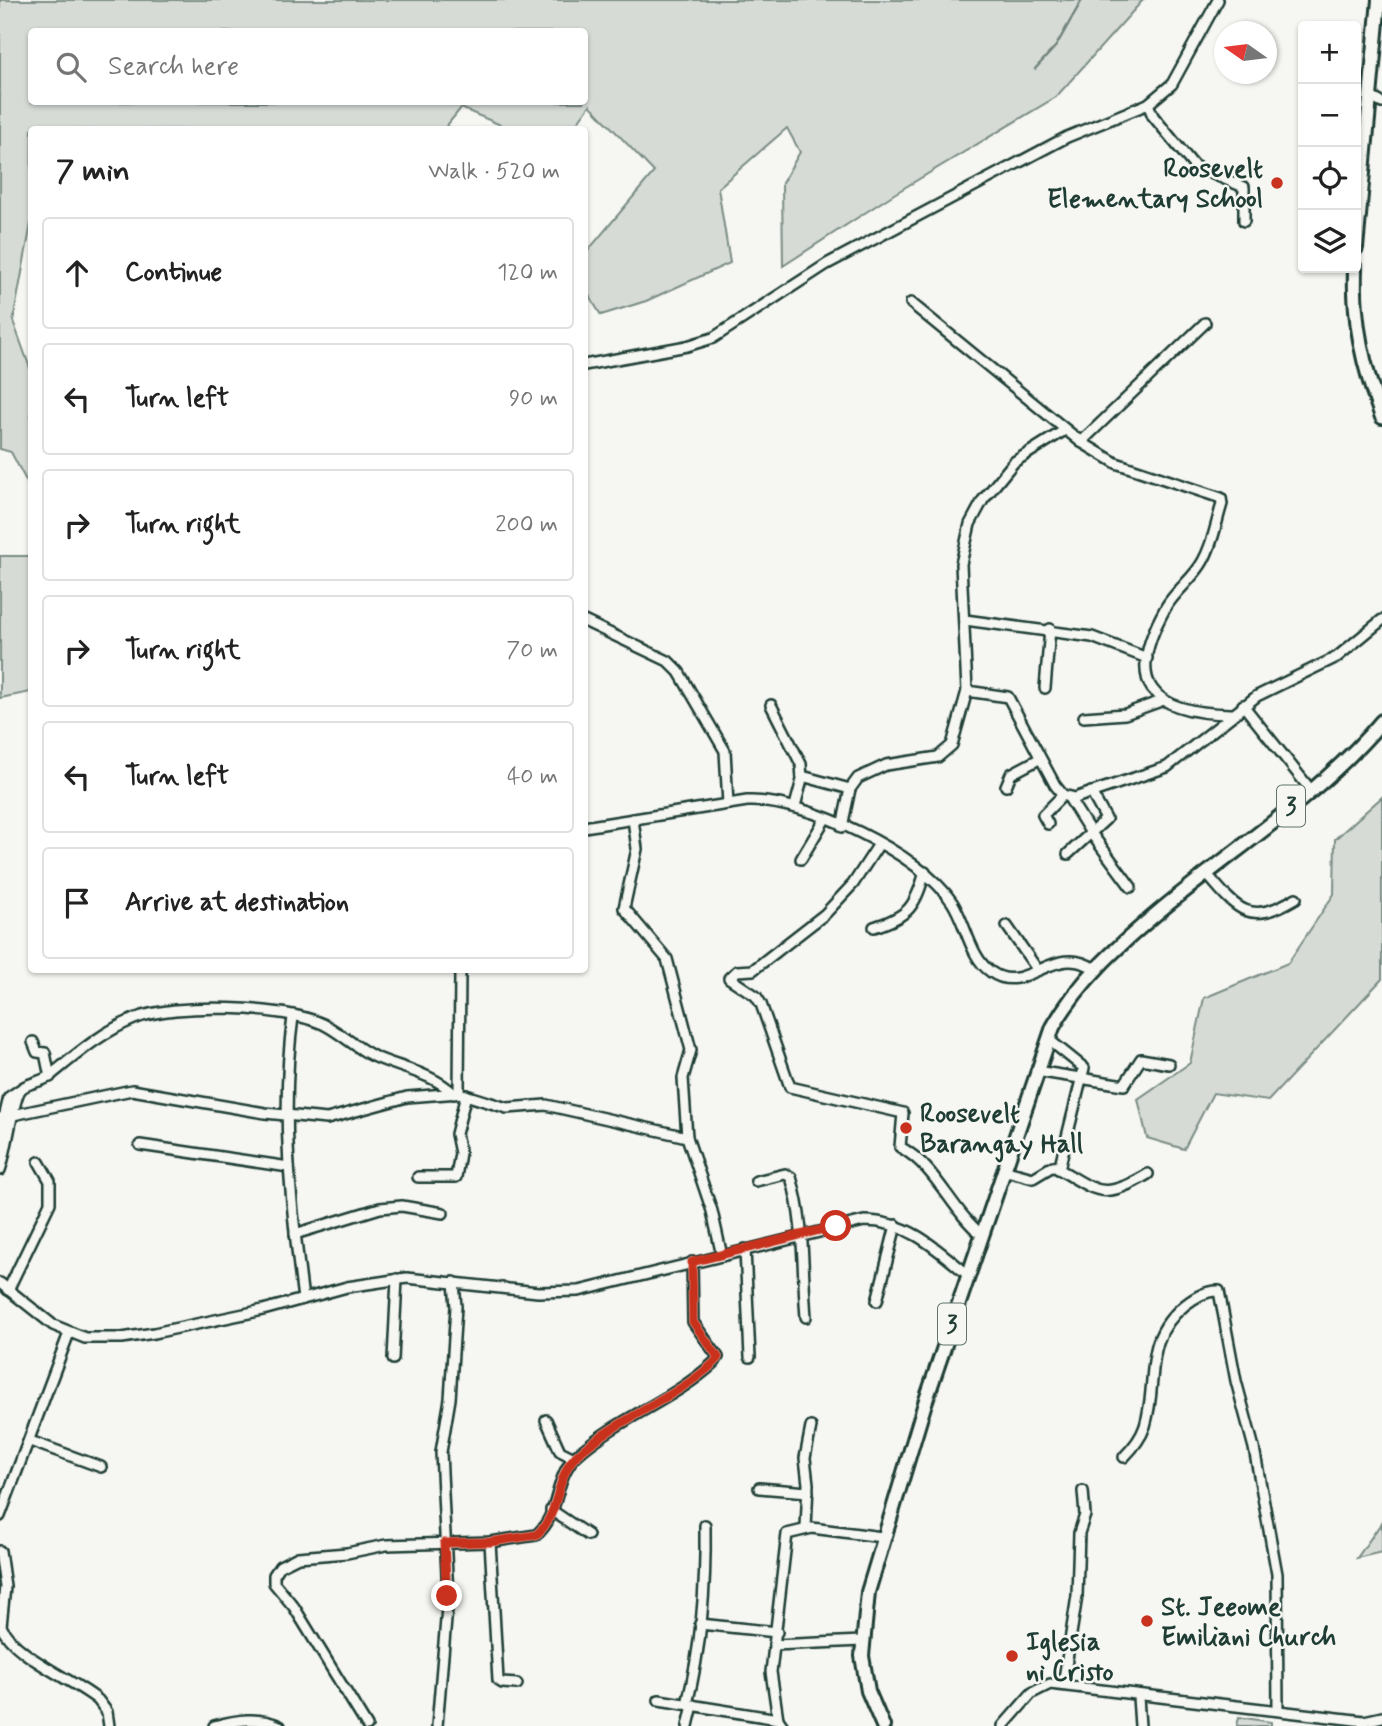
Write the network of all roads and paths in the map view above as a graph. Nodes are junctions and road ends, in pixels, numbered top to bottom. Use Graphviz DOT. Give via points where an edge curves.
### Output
graph roads {
  1 [pos="1219,0"];
  2 [pos="1379,0"];
  3 [pos="1369,96"];
  4 [pos="1382,103"];
  5 [pos="1148,104"];
  6 [pos="1359,210"];
  7 [pos="1244,220"];
  8 [pos="1354,273"];
  9 [pos="911,303"];
  10 [pos="1205,323"];
  11 [pos="588,364"];
  12 [pos="1382,417"];
  13 [pos="1065,430"];
  14 [pos="1081,442"];
  15 [pos="965,620"];
  16 [pos="1382,620"];
  17 [pos="588,623"];
  18 [pos="1050,629"];
  19 [pos="1147,658"];
  20 [pos="1045,688"];
  21 [pos="967,691"];
  22 [pos="1161,701"];
  23 [pos="771,705"];
  24 [pos="1243,705"];
  25 [pos="1231,714"];
  26 [pos="1084,718"];
  27 [pos="1382,721"];
  28 [pos="1039,759"];
  29 [pos="802,776"];
  30 [pos="1006,786"];
  31 [pos="850,789"];
  32 [pos="1310,789"];
  33 [pos="1091,792"];
  34 [pos="1066,796"];
  35 [pos="728,803"];
  36 [pos="795,806"];
  37 [pos="633,819"];
  38 [pos="825,819"];
  39 [pos="1048,824"];
  40 [pos="588,826"];
  41 [pos="842,827"];
  42 [pos="1091,834"];
  43 [pos="879,844"];
  44 [pos="1069,854"];
  45 [pos="800,859"];
  46 [pos="925,872"];
  47 [pos="1206,873"];
  48 [pos="1131,887"];
  49 [pos="1296,898"];
  50 [pos="1007,926"];
  51 [pos="874,927"];
  52 [pos="1037,969"];
  53 [pos="1095,969"];
  54 [pos="460,973"];
  55 [pos="293,1017"];
  56 [pos="1048,1039"];
  57 [pos="33,1042"];
  58 [pos="1169,1064"];
  59 [pos="1036,1071"];
  60 [pos="50,1077"];
  61 [pos="1082,1080"];
  62 [pos="460,1094"];
  63 [pos="287,1115"];
  64 [pos="6,1117"];
  65 [pos="687,1137"];
  66 [pos="0,1144"];
  67 [pos="139,1145"];
  68 [pos="39,1162"];
  69 [pos="289,1167"];
  70 [pos="1059,1169"];
  71 [pos="0,1170"];
  72 [pos="1003,1170"];
  73 [pos="1148,1174"];
  74 [pos="418,1177"];
  75 [pos="756,1181"];
  76 [pos="443,1213"];
  77 [pos="896,1225"];
  78 [pos="295,1234"];
  79 [pos="804,1234"];
  80 [pos="982,1235"];
  81 [pos="745,1250"];
  82 [pos="722,1256"];
  83 [pos="692,1262"];
  84 [pos="968,1275"];
  85 [pos="397,1279"];
  86 [pos="454,1282"];
  87 [pos="0,1283"];
  88 [pos="8,1290"];
  89 [pos="303,1299"];
  90 [pos="877,1301"];
  91 [pos="806,1317"];
  92 [pos="69,1333"];
  93 [pos="750,1357"];
  94 [pos="393,1359"];
  95 [pos="546,1420"];
  96 [pos="811,1427"];
  97 [pos="30,1441"];
  98 [pos="1124,1457"];
  99 [pos="574,1458"];
  100 [pos="101,1467"];
  101 [pos="759,1488"];
  102 [pos="1083,1490"];
  103 [pos="808,1492"];
  104 [pos="551,1510"];
  105 [pos="0,1516"];
  106 [pos="705,1525"];
  107 [pos="806,1528"];
  108 [pos="588,1535"];
  109 [pos="882,1537"];
  110 [pos="490,1542"];
  111 [pos="444,1543"];
  112 [pos="0,1551"];
  113 [pos="700,1624"];
  114 [pos="777,1632"];
  115 [pos="862,1641"];
  116 [pos="774,1645"];
  117 [pos="517,1684"];
  118 [pos="1063,1685"];
  119 [pos="1138,1697"];
  120 [pos="659,1700"];
  121 [pos="690,1704"];
  122 [pos="1278,1710"];
  123 [pos="1382,1717"];
  124 [pos="780,1723"];
  125 [pos="1363,1724"];
  126 [pos="109,1726"];
  127 [pos="214,1726"];
  128 [pos="280,1726"];
  129 [pos="367,1726"];
  130 [pos="437,1726"];
  131 [pos="688,1726"];
  132 [pos="883,1726"];
  133 [pos="1003,1726"];
  134 [pos="1140,1726"];
  1 -- 5 [label="street" via="1172,84"];
  2 -- 3 [label="highway"];
  3 -- 4 [label="street"];
  3 -- 6 [label="highway"];
  5 -- 7 [label="street" via="1194,166 1244,187"];
  5 -- 11 [label="street" via="1067,137 827,264 713,338"];
  8 -- 12 [label="highway" via="1356,334"];
  9 -- 13 [label="street"];
  10 -- 14 [label="street"];
  13 -- 14 [label="street"];
  13 -- 15 [label="street" via="1014,462 970,524 961,564"];
  14 -- 19 [label="street" via="1116,463 1221,498 1202,563 1166,608"];
  15 -- 18 [label="street"];
  15 -- 21 [label="street"];
  16 -- 24 [label="street" via="1337,657"];
  17 -- 35 [label="street" via="668,661 679,672 725,751"];
  18 -- 19 [label="street" via="1102,640"];
  18 -- 20 [label="street"];
  19 -- 22 [label="street" via="1148,680"];
  21 -- 28 [label="street" via="1008,698"];
  21 -- 31 [label="street" via="955,737 945,753 874,768"];
  22 -- 25 [label="street" via="1192,712"];
  22 -- 26 [label="street" via="1125,714"];
  23 -- 29 [label="street" via="801,764"];
  24 -- 25 [label="street"];
  24 -- 32 [label="street"];
  25 -- 33 [label="street" via="1167,767"];
  27 -- 32 [label="highway, 3"];
  28 -- 30 [label="street" via="1011,774"];
  28 -- 34 [label="street"];
  29 -- 31 [label="street"];
  29 -- 36 [label="street"];
  31 -- 41 [label="street"];
  32 -- 47 [label="highway, 3"];
  33 -- 34 [label="street"];
  33 -- 42 [label="street" via="1106,820"];
  34 -- 39 [label="street" via="1043,815"];
  34 -- 42 [label="street"];
  35 -- 36 [label="street" via="771,801"];
  35 -- 37 [label="street"];
  36 -- 38 [label="street"];
  37 -- 40 [label="street"];
  37 -- 65 [label="street" via="637,849 624,908 667,959 691,1050 683,1078"];
  38 -- 41 [label="street"];
  38 -- 45 [label="street"];
  41 -- 43 [label="street"];
  42 -- 44 [label="street"];
  42 -- 48 [label="street"];
  43 -- 46 [label="street"];
  43 -- 80 [label="street" via="853,884 825,914 753,970 737,971 729,978 761,1004 790,1087 903,1113 900,1147 928,1169 964,1221"];
  46 -- 51 [label="street" via="907,913"];
  46 -- 52 [label="street" via="952,902 988,971 1015,980"];
  47 -- 49 [label="street" via="1235,905 1250,911 1270,912"];
  47 -- 53 [label="highway, 3"];
  50 -- 52 [label="street"];
  52 -- 53 [label="street" via="1076,960"];
  53 -- 56 [label="highway, 3" via="1069,1001"];
  54 -- 62 [label="street"];
  55 -- 60 [label="street" via="239,1009 148,1014 74,1054"];
  55 -- 62 [label="street" via="324,1025 373,1056"];
  55 -- 63 [label="street" via="286,1070"];
  56 -- 59 [label="highway, 3"];
  56 -- 61 [label="street" via="1084,1068"];
  57 -- 60 [label="street" via="37,1052 45,1053"];
  58 -- 61 [label="street" via="1141,1059 1127,1085"];
  59 -- 61 [label="street"];
  59 -- 72 [label="highway, 3"];
  60 -- 64 [label="street" via="22,1088"];
  61 -- 70 [label="street"];
  62 -- 63 [label="street" via="407,1097 334,1118"];
  62 -- 65 [label="street" via="507,1108 546,1105"];
  62 -- 74 [label="street" via="456,1177"];
  63 -- 64 [label="street" via="132,1090"];
  63 -- 69 [label="street"];
  64 -- 66 [label="street"];
  64 -- 71 [label="street"];
  65 -- 82 [label="street"];
  67 -- 69 [label="street"];
  68 -- 88 [label="street" via="50,1181 50,1203"];
  69 -- 78 [label="street"];
  70 -- 72 [label="street" via="1050,1166 1028,1178"];
  70 -- 73 [label="street" via="1100,1192 1119,1189"];
  72 -- 80 [label="highway, 3"];
  75 -- 79 [label="street" via="785,1174 791,1177"];
  76 -- 78 [label="street" via="402,1206 380,1208"];
  77 -- 79 [label="street" via="864,1221"];
  77 -- 84 [label="street" via="920,1237"];
  77 -- 90 [label="street"];
  78 -- 89 [label="street"];
  79 -- 81 [label="street"];
  79 -- 91 [label="street"];
  80 -- 84 [label="highway, 3"];
  81 -- 82 [label="street"];
  81 -- 93 [label="street"];
  82 -- 83 [label="street"];
  83 -- 86 [label="street" via="579,1291 538,1292"];
  83 -- 99 [label="street" via="693,1322 715,1351 715,1362 677,1393"];
  84 -- 109 [label="highway, 3"];
  85 -- 86 [label="street"];
  85 -- 89 [label="street"];
  85 -- 94 [label="street"];
  86 -- 111 [label="street" via="450,1399 441,1452"];
  87 -- 88 [label="street"];
  88 -- 92 [label="street"];
  89 -- 92 [label="street" via="131,1337 85,1338"];
  92 -- 97 [label="street"];
  95 -- 99 [label="street" via="561,1451"];
  96 -- 103 [label="street" via="805,1458"];
  97 -- 100 [label="street"];
  97 -- 105 [label="street"];
  98 -- 122 [label="street" via="1144,1429 1161,1330 1189,1301 1219,1291 1277,1574"];
  99 -- 104 [label="street" via="559,1480"];
  101 -- 103 [label="street"];
  102 -- 118 [label="street" via="1077,1596"];
  103 -- 107 [label="street"];
  104 -- 108 [label="street"];
  104 -- 110 [label="street" via="536,1535"];
  106 -- 113 [label="street"];
  107 -- 109 [label="street"];
  107 -- 114 [label="street" via="787,1534"];
  109 -- 115 [label="highway, 3"];
  110 -- 111 [label="street"];
  110 -- 117 [label="street" via="498,1679"];
  111 -- 129 [label="street" via="298,1557 280,1566 274,1575 274,1583 294,1607"];
  111 -- 130 [label="street" via="447,1609"];
  112 -- 126 [label="street" via="5,1587 3,1632 98,1700 107,1712"];
  113 -- 114 [label="street"];
  113 -- 121 [label="street"];
  114 -- 116 [label="street"];
  115 -- 116 [label="street"];
  115 -- 132 [label="highway, 3" via="868,1691"];
  116 -- 124 [label="street" via="771,1672"];
  118 -- 119 [label="street"];
  118 -- 133 [label="street" via="1038,1689"];
  119 -- 122 [label="street"];
  119 -- 134 [label="street"];
  120 -- 121 [label="street"];
  121 -- 124 [label="street"];
  121 -- 131 [label="street"];
  122 -- 125 [label="street"];
  123 -- 125 [label="street"];
  127 -- 128 [label="street" via="239,1719"];
}
